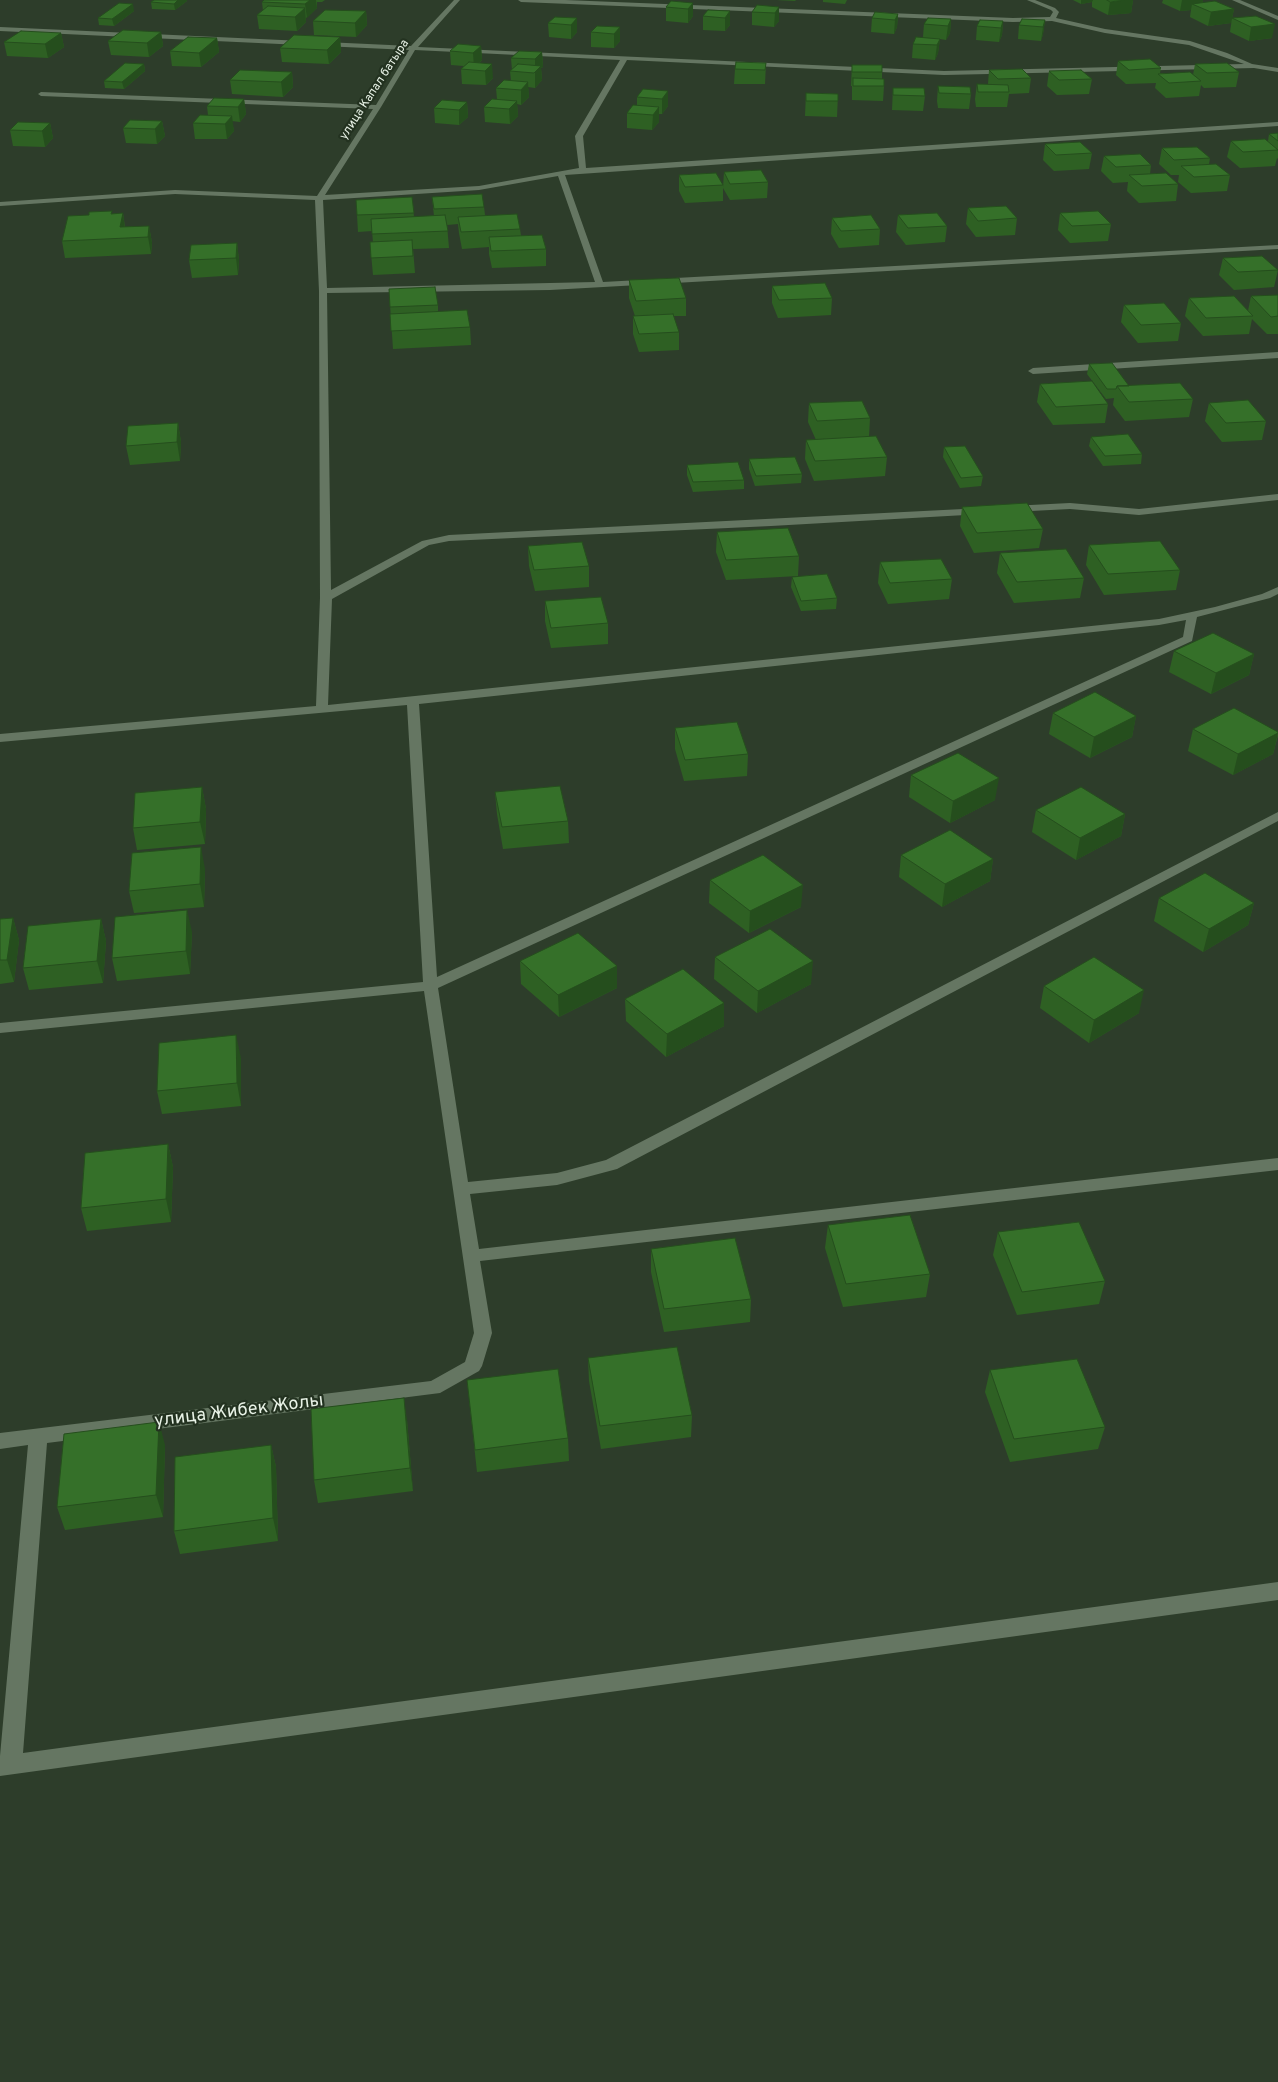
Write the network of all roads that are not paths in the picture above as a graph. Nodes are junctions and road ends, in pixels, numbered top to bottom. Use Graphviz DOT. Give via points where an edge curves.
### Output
graph roads {
  1 [pos="457,0"];
  2 [pos="521,0"];
  3 [pos="1030,0"];
  4 [pos="1235,0"];
  5 [pos="1278,18"];
  6 [pos="1052,19"];
  7 [pos="0,29"];
  8 [pos="413,48"];
  9 [pos="624,59"];
  10 [pos="1254,66"];
  11 [pos="1278,70"];
  12 [pos="41,94"];
  13 [pos="378,107"];
  14 [pos="1278,124"];
  15 [pos="583,170"];
  16 [pos="561,174"];
  17 [pos="319,198"];
  18 [pos="0,204"];
  19 [pos="1278,247"];
  20 [pos="600,284"];
  21 [pos="323,290"];
  22 [pos="1278,355"];
  23 [pos="1033,371"];
  24 [pos="1278,497"];
  25 [pos="1278,590"];
  26 [pos="326,598"];
  27 [pos="1192,615"];
  28 [pos="413,701"];
  29 [pos="322,709"];
  30 [pos="0,738"];
  31 [pos="1278,816"];
  32 [pos="430,986"];
  33 [pos="0,1028"];
  34 [pos="1278,1164"];
  35 [pos="461,1190"];
  36 [pos="471,1256"];
  37 [pos="38,1436"];
  38 [pos="0,1440"];
  39 [pos="1278,1591"];
  40 [pos="5,1765"];
  1 -- 8 [label="street, улица Капал батыра"];
  2 -- 6 [label="street"];
  3 -- 6 [label="street" via="1053,9 1056,12"];
  4 -- 5 [label="street"];
  6 -- 10 [label="street" via="1190,42"];
  7 -- 8 [label="street"];
  8 -- 9 [label="street"];
  8 -- 13 [label="street, улица Капал батыра"];
  9 -- 10 [label="street" via="944,73"];
  9 -- 15 [label="street" via="579,136"];
  10 -- 11 [label="street"];
  12 -- 13 [label="street"];
  13 -- 17 [label="street, улица Капал батыра"];
  14 -- 15 [label="street"];
  15 -- 16 [label="street"];
  16 -- 17 [label="street" via="478,188"];
  16 -- 20 [label="street"];
  17 -- 18 [label="street" via="175,192"];
  17 -- 21 [label="street"];
  19 -- 20 [label="street"];
  20 -- 21 [label="street"];
  21 -- 26 [label="street"];
  22 -- 23 [label="street"];
  24 -- 26 [label="street" via="1139,512 1070,506 449,538 426,543"];
  25 -- 27 [label="street"];
  26 -- 29 [label="street"];
  27 -- 28 [label="street" via="1159,622"];
  27 -- 32 [label="street" via="1188,639"];
  28 -- 29 [label="street"];
  28 -- 32 [label="street"];
  29 -- 30 [label="street"];
  31 -- 35 [label="street" via="611,1165 557,1178"];
  32 -- 33 [label="street"];
  32 -- 35 [label="street"];
  34 -- 36 [label="street"];
  35 -- 36 [label="street"];
  36 -- 37 [label="street, улица Жибек Жолы" via="483,1333 473,1366 434,1388"];
  37 -- 38 [label="street, улица Жибек Жолы"];
  37 -- 40 [label="street"];
  39 -- 40 [label="street"];
}
